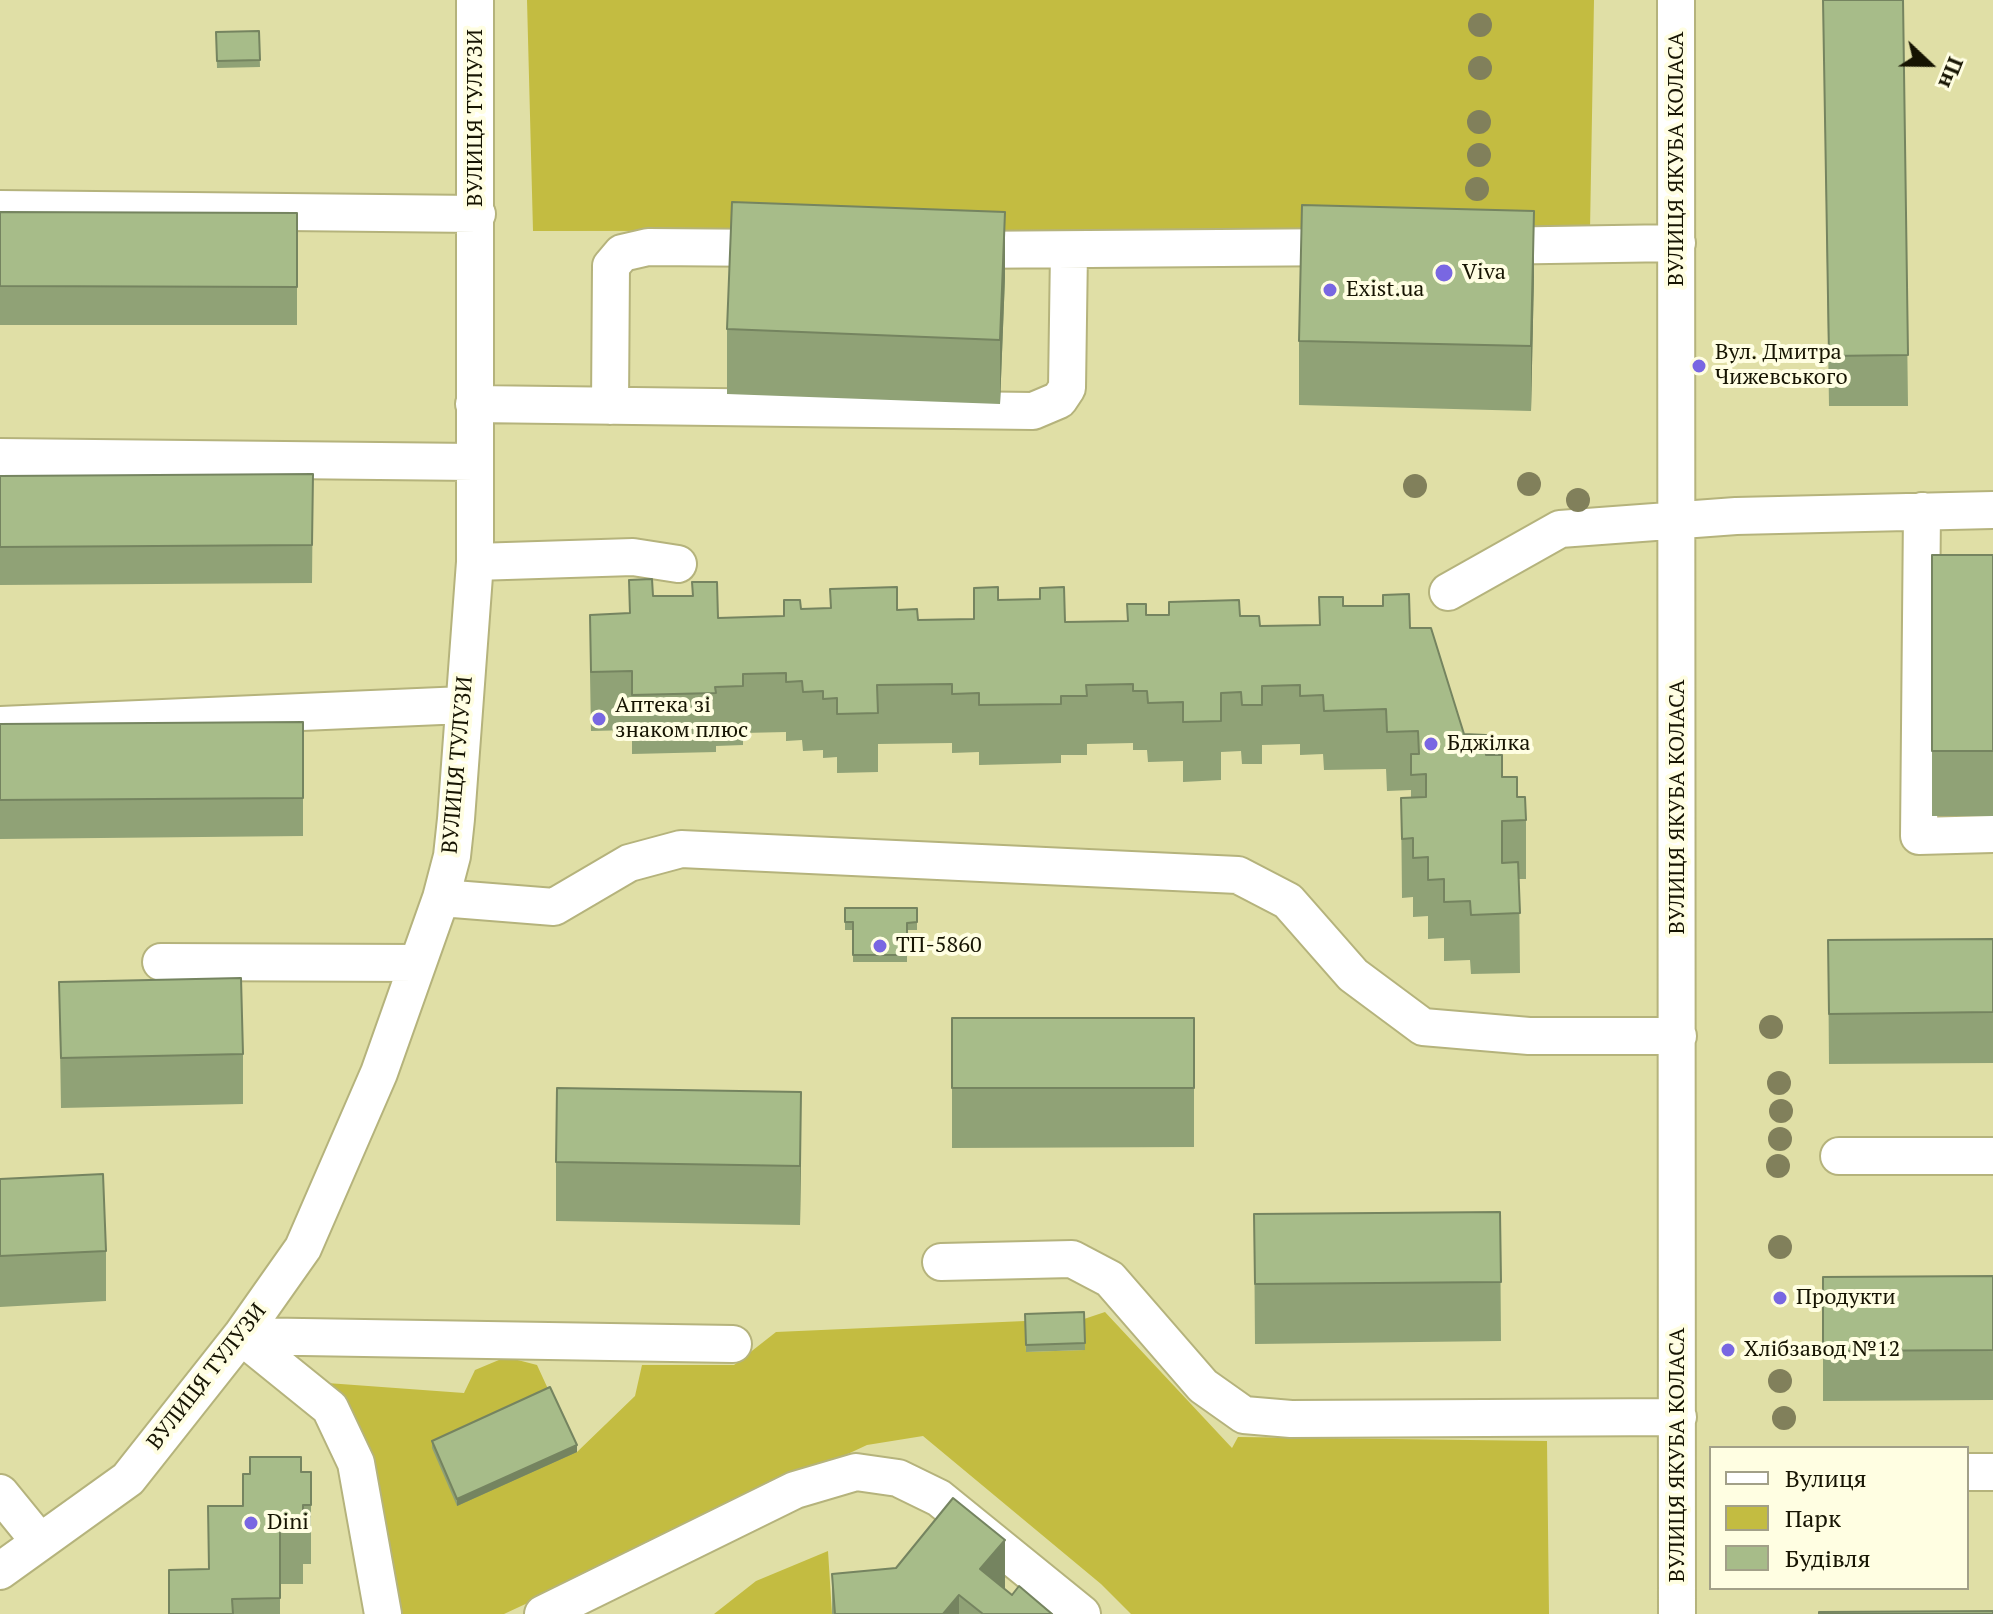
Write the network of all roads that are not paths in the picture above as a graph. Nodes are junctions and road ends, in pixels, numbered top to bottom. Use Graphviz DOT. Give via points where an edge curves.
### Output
graph roads {
  1 [pos="475,0"];
  2 [pos="1676,0"];
  3 [pos="0,209"];
  4 [pos="477,214"];
  5 [pos="1677,243"];
  6 [pos="1452,246"];
  7 [pos="1388,247"];
  8 [pos="819,249"];
  9 [pos="928,250"];
  10 [pos="1069,251"];
  11 [pos="474,404"];
  12 [pos="610,406"];
  13 [pos="0,457"];
  14 [pos="474,462"];
  15 [pos="1993,510"];
  16 [pos="1922,511"];
  17 [pos="1679,519"];
  18 [pos="475,562"];
  19 [pos="678,564"];
  20 [pos="1448,592"];
  21 [pos="464,705"];
  22 [pos="0,725"];
  23 [pos="1993,834"];
  24 [pos="441,898"];
  25 [pos="161,962"];
  26 [pos="417,963"];
  27 [pos="1678,1036"];
  28 [pos="1839,1156"];
  29 [pos="1993,1156"];
  30 [pos="941,1262"];
  31 [pos="241,1336"];
  32 [pos="733,1344"];
  33 [pos="1678,1417"];
  34 [pos="1969,1472"];
  35 [pos="1993,1472"];
  36 [pos="0,1493"];
  37 [pos="40,1542"];
  38 [pos="0,1571"];
  39 [pos="383,1614"];
  40 [pos="543,1614"];
  41 [pos="1082,1614"];
  42 [pos="1677,1614"];
  1 -- 4 [label="street, ВУЛИЦЯ ТУЛУЗИ"];
  2 -- 5 [label="street, ВУЛИЦЯ ЯКУБА КОЛАСА"];
  3 -- 4 [label="street"];
  4 -- 11 [label="street, ВУЛИЦЯ ТУЛУЗИ"];
  5 -- 6 [label="street"];
  5 -- 17 [label="street, ВУЛИЦЯ ЯКУБА КОЛАСА"];
  7 -- 10 [label="street"];
  8 -- 12 [label="street" via="648,247 622,253 611,266"];
  9 -- 10 [label="street"];
  10 -- 12 [label="street" via="1067,388 1059,400 1033,411"];
  11 -- 12 [label="street"];
  11 -- 14 [label="street, ВУЛИЦЯ ТУЛУЗИ"];
  13 -- 14 [label="street"];
  14 -- 18 [label="street, ВУЛИЦЯ ТУЛУЗИ"];
  15 -- 16 [label="street"];
  16 -- 17 [label="street"];
  16 -- 23 [label="street" via="1919,836"];
  17 -- 20 [label="street" via="1560,529"];
  17 -- 27 [label="street, ВУЛИЦЯ ЯКУБА КОЛАСА"];
  18 -- 19 [label="street" via="633,557"];
  18 -- 21 [label="street, ВУЛИЦЯ ТУЛУЗИ"];
  21 -- 22 [label="street"];
  21 -- 24 [label="street, ВУЛИЦЯ ТУЛУЗИ" via="452,856"];
  24 -- 26 [label="street, ВУЛИЦЯ ТУЛУЗИ"];
  24 -- 27 [label="street" via="554,907 629,863 681,849 1238,875 1288,901 1353,975 1423,1027 1529,1036"];
  25 -- 26 [label="street"];
  26 -- 31 [label="street, ВУЛИЦЯ ТУЛУЗИ" via="379,1073 303,1248"];
  27 -- 33 [label="street, ВУЛИЦЯ ЯКУБА КОЛАСА"];
  28 -- 29 [label="street"];
  30 -- 33 [label="street" via="1072,1259 1110,1279 1203,1386 1244,1415"];
  31 -- 32 [label="street"];
  31 -- 37 [label="street, ВУЛИЦЯ ТУЛУЗИ" via="128,1479"];
  31 -- 39 [label="street" via="330,1408 356,1463"];
  33 -- 42 [label="street, ВУЛИЦЯ ЯКУБА КОЛАСА"];
  34 -- 35 [label="street"];
  36 -- 37 [label="street"];
  37 -- 38 [label="street, ВУЛИЦЯ ТУЛУЗИ"];
  40 -- 41 [label="street" via="795,1490 856,1472 898,1478 939,1498"];
}
